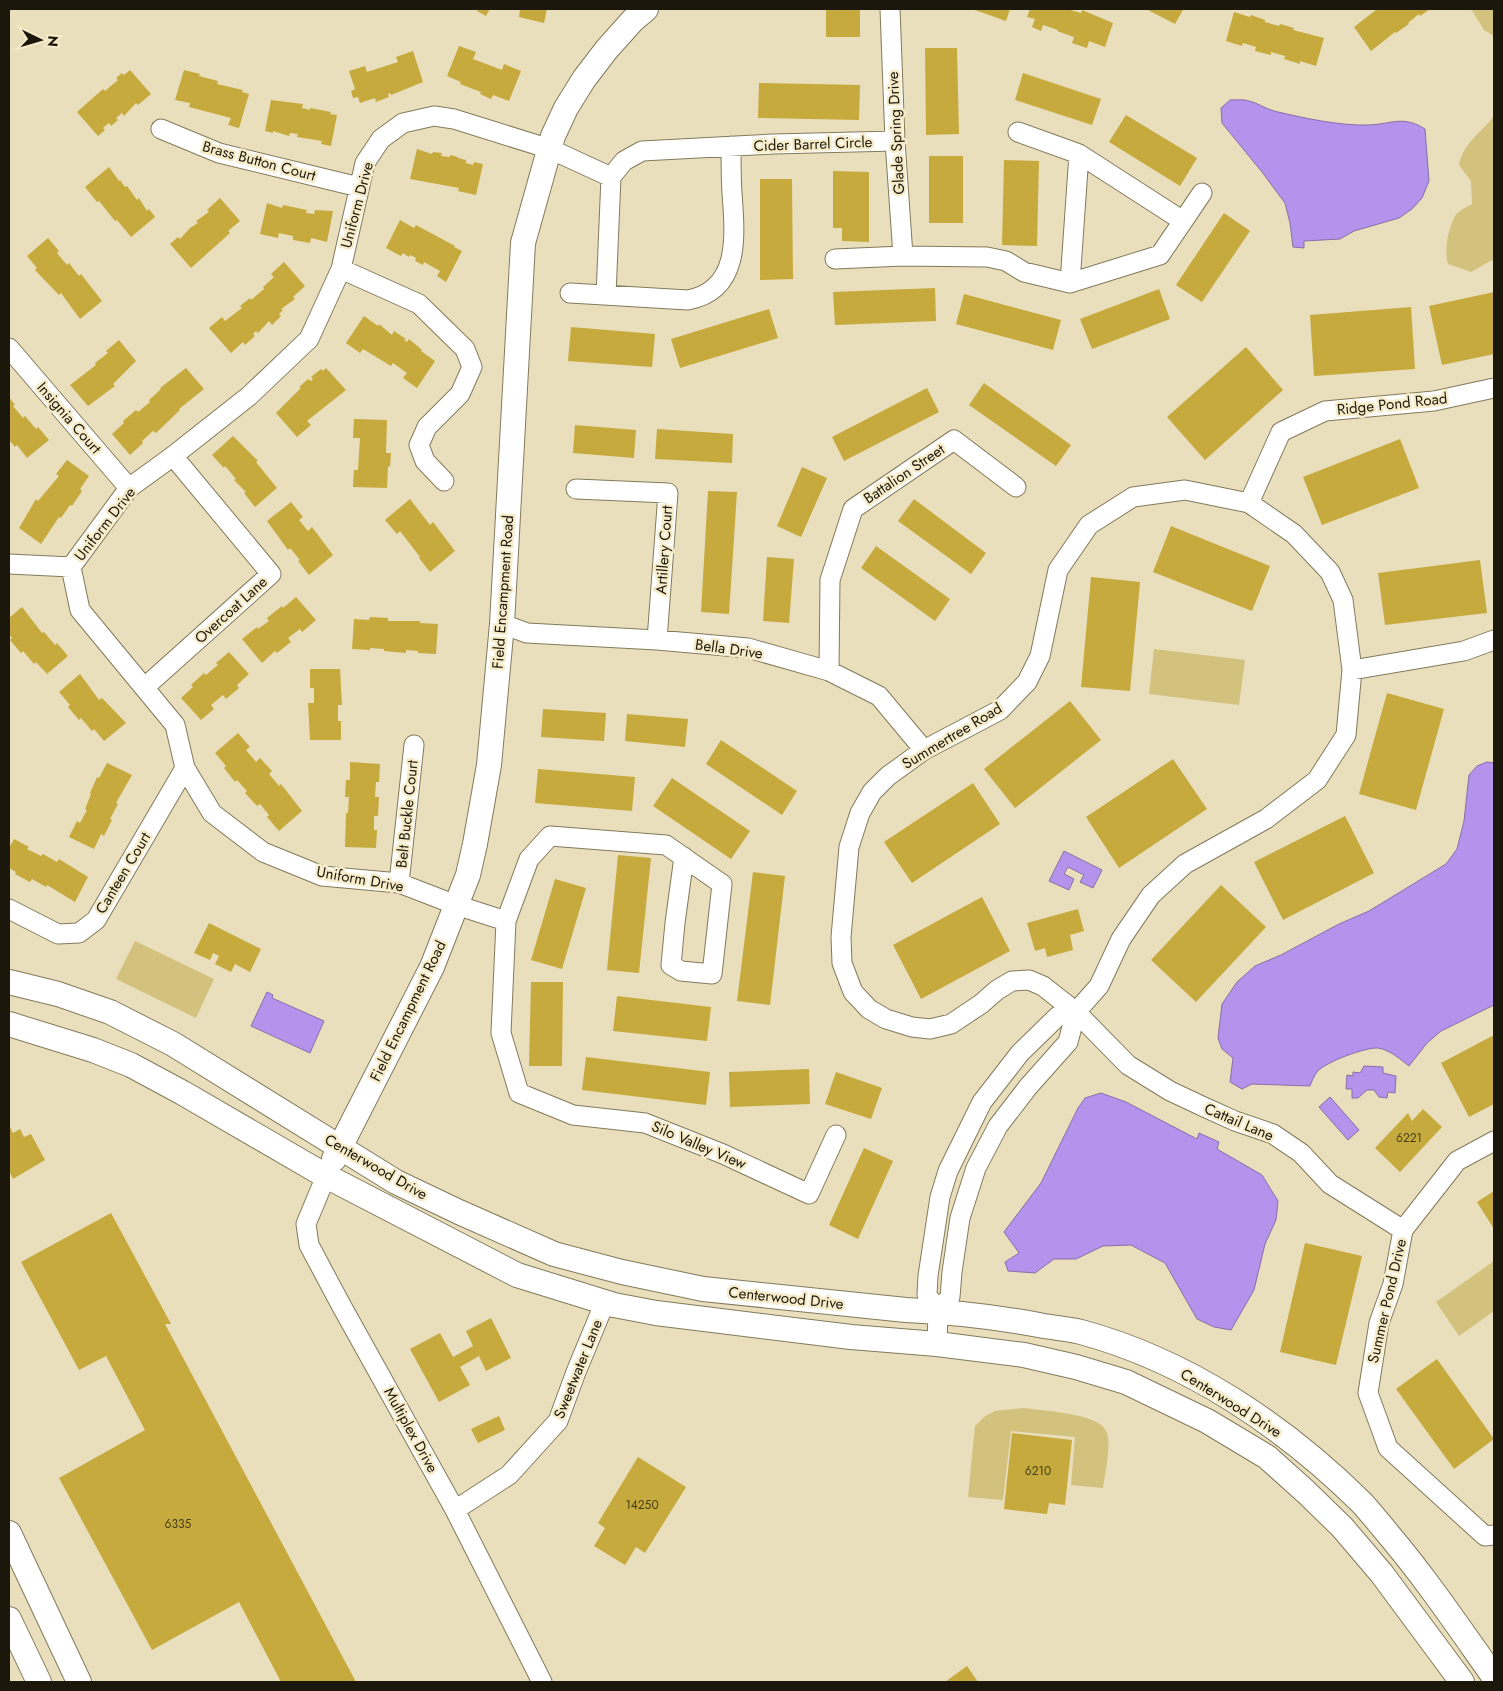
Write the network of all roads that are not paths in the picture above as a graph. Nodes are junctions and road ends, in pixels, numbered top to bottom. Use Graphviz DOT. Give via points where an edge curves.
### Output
graph roads {
  1 [pos="646,9"];
  2 [pos="890,9"];
  3 [pos="161,129"];
  4 [pos="1018,132"];
  5 [pos="895,141"];
  6 [pos="730,146"];
  7 [pos="550,149"];
  8 [pos="1079,154"];
  9 [pos="611,177"];
  10 [pos="359,187"];
  11 [pos="1202,193"];
  12 [pos="1183,221"];
  13 [pos="903,256"];
  14 [pos="835,259"];
  15 [pos="341,269"];
  16 [pos="1070,283"];
  17 [pos="570,293"];
  18 [pos="606,295"];
  19 [pos="9,348"];
  20 [pos="1494,388"];
  21 [pos="173,456"];
  22 [pos="444,481"];
  23 [pos="1016,487"];
  24 [pos="129,488"];
  25 [pos="576,489"];
  26 [pos="1249,503"];
  27 [pos="9,564"];
  28 [pos="71,567"];
  29 [pos="502,624"];
  30 [pos="656,640"];
  31 [pos="1494,640"];
  32 [pos="1352,670"];
  33 [pos="829,671"];
  34 [pos="145,687"];
  35 [pos="414,745"];
  36 [pos="924,750"];
  37 [pos="185,768"];
  38 [pos="684,857"];
  39 [pos="399,884"];
  40 [pos="456,905"];
  41 [pos="9,909"];
  42 [pos="506,920"];
  43 [pos="9,982"];
  44 [pos="1076,1012"];
  45 [pos="9,1024"];
  46 [pos="836,1135"];
  47 [pos="1494,1141"];
  48 [pos="341,1147"];
  49 [pos="326,1176"];
  50 [pos="1403,1230"];
  51 [pos="605,1302"];
  52 [pos="938,1312"];
  53 [pos="936,1344"];
  54 [pos="455,1510"];
  55 [pos="9,1533"];
  56 [pos="1494,1535"];
  57 [pos="9,1618"];
  58 [pos="1490,1663"];
  59 [pos="1456,1680"];
  60 [pos="39,1682"];
  61 [pos="79,1682"];
  62 [pos="542,1682"];
  1 -- 7 [label="street, Field Encampment Road" via="607,48 584,79 566,108"];
  2 -- 5 [label="street, Glade Spring Drive"];
  3 -- 10 [label="street, Brass Button Court" via="219,153"];
  4 -- 8 [label="street"];
  5 -- 6 [label="street, Cider Barrel Circle"];
  5 -- 13 [label="street, Glade Spring Drive"];
  6 -- 9 [label="street, Cider Barrel Circle" via="642,151 624,162"];
  6 -- 18 [label="street" via="735,228 731,262 714,290 702,298 688,300"];
  7 -- 9 [label="street"];
  7 -- 10 [label="street, Uniform Drive" via="454,119 434,116 403,123 381,139 365,163"];
  7 -- 29 [label="street, Field Encampment Road" via="523,242"];
  8 -- 12 [label="street"];
  8 -- 16 [label="street"];
  9 -- 18 [label="street"];
  10 -- 15 [label="street, Uniform Drive"];
  11 -- 12 [label="street"];
  12 -- 16 [label="street" via="1160,254"];
  13 -- 14 [label="street"];
  13 -- 16 [label="street" via="987,257 1006,261 1024,272"];
  15 -- 21 [label="street, Uniform Drive" via="309,339 249,396"];
  15 -- 22 [label="street" via="419,304 465,350 472,367 460,394 427,427 419,445 425,461"];
  17 -- 18 [label="street"];
  19 -- 24 [label="street, Insignia Court"];
  20 -- 26 [label="street, Ridge Pond Road" via="1434,401 1325,411 1316,415 1281,432"];
  21 -- 24 [label="street, Uniform Drive"];
  21 -- 34 [label="street, Overcoat Lane" via="271,574"];
  23 -- 33 [label="street, Battalion Street" via="954,440 853,509 830,580"];
  24 -- 28 [label="street, Uniform Drive"];
  25 -- 30 [label="street, Artillery Court" via="668,493"];
  26 -- 32 [label="street, Summertree Road" via="1294,534 1330,572 1343,600"];
  26 -- 36 [label="street, Summertree Road" via="1186,490 1133,496 1089,525 1058,570 1040,656 1027,682 1000,710"];
  27 -- 28 [label="street"];
  28 -- 34 [label="street, Uniform Drive" via="80,610"];
  29 -- 30 [label="street, Bella Drive" via="527,633"];
  29 -- 40 [label="street, Field Encampment Road" via="489,765 468,875"];
  30 -- 33 [label="street, Bella Drive" via="748,648"];
  31 -- 32 [label="street" via="1464,651"];
  32 -- 44 [label="street, Summertree Road" via="1346,735 1317,780 1266,819 1185,864 1151,895 1121,938 1099,986"];
  33 -- 36 [label="street, Bella Drive" via="879,696"];
  34 -- 37 [label="street, Uniform Drive" via="175,725"];
  35 -- 39 [label="street, Belt Buckle Court"];
  36 -- 44 [label="street, Summertree Road" via="872,792 860,813 850,847 841,938 842,963 853,992 869,1009 886,1019 930,1029 951,1024 1012,982 1028,980 1043,986"];
  37 -- 39 [label="street, Uniform Drive" via="212,813 263,852 322,876"];
  37 -- 41 [label="street, Canteen Court" via="96,920 80,934 58,934"];
  38 -- 38 [label="street, Silo Valley View" via="722,884 712,974 681,970 671,965"];
  38 -- 42 [label="street, Silo Valley View" via="666,845 550,836 529,859"];
  39 -- 40 [label="street, Uniform Drive"];
  40 -- 42 [label="street"];
  40 -- 48 [label="street, Field Encampment Road" via="432,967"];
  42 -- 46 [label="street, Silo Valley View" via="501,1033 519,1093 573,1115 645,1123 723,1154 809,1194"];
  43 -- 48 [label="street, Centerwood Drive" via="110,1012 173,1044"];
  44 -- 50 [label="street, Cattail Lane" via="1128,1065 1204,1108 1273,1134 1301,1153 1330,1184"];
  44 -- 52 [label="street, Summertree Road" via="1068,1042 998,1126 976,1168 960,1218 950,1297"];
  44 -- 52 [label="street, Summertree Road" via="1058,1016 1020,1053 982,1102 948,1171 940,1196 928,1276 927,1294"];
  45 -- 49 [label="street, Centerwood Drive" via="131,1065"];
  47 -- 50 [label="street, Summer Pond Drive" via="1457,1161"];
  48 -- 49 [label="street, Field Encampment Road"];
  48 -- 52 [label="street, Centerwood Drive" via="396,1182 554,1254 703,1289"];
  49 -- 51 [label="street, Centerwood Drive" via="517,1275"];
  49 -- 54 [label="street, Multiplex Drive" via="306,1224 310,1245"];
  50 -- 56 [label="street, Summer Pond Drive" via="1393,1284 1379,1323 1368,1393 1388,1448 1485,1536"];
  51 -- 53 [label="street, Centerwood Drive" via="706,1320"];
  51 -- 54 [label="street, Sweetwater Lane" via="558,1421 509,1474"];
  52 -- 53 [label="street, Summertree Road"];
  52 -- 58 [label="street, Centerwood Drive" via="1004,1318 1081,1332 1193,1376 1263,1420 1362,1504"];
  53 -- 59 [label="street, Centerwood Drive" via="1024,1355 1126,1382 1207,1421 1267,1457 1342,1527 1382,1574"];
  54 -- 62 [label="street, Multiplex Drive"];
  55 -- 61 [label="street"];
  57 -- 60 [label="street"];
  58 -- 59 [label="street"];
}
